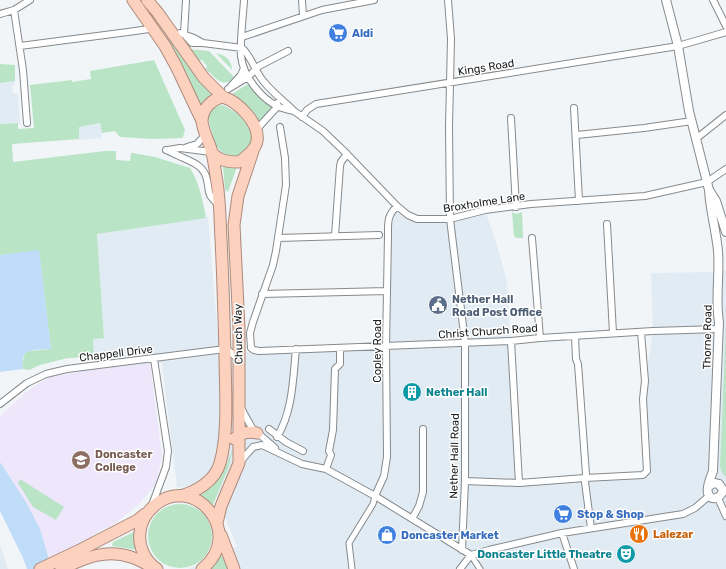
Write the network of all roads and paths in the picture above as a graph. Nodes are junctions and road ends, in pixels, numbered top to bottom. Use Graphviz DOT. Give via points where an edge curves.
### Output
graph roads {
  1 [pos="30,0"];
  2 [pos="133,0"];
  3 [pos="147,0"];
  4 [pos="186,0"];
  5 [pos="302,0"];
  6 [pos="374,0"];
  7 [pos="448,0"];
  8 [pos="666,0"];
  9 [pos="713,0"];
  10 [pos="244,1"];
  11 [pos="14,10"];
  12 [pos="158,13"];
  13 [pos="0,14"];
  14 [pos="303,16"];
  15 [pos="726,26"];
  16 [pos="152,27"];
  17 [pos="726,32"];
  18 [pos="182,33"];
  19 [pos="242,37"];
  20 [pos="20,46"];
  21 [pos="678,46"];
  22 [pos="242,48"];
  23 [pos="288,51"];
  24 [pos="244,68"];
  25 [pos="256,71"];
  26 [pos="249,78"];
  27 [pos="450,83"];
  28 [pos="272,90"];
  29 [pos="225,93"];
  30 [pos="278,106"];
  31 [pos="574,108"];
  32 [pos="294,111"];
  33 [pos="726,115"];
  34 [pos="302,116"];
  35 [pos="511,118"];
  36 [pos="202,121"];
  37 [pos="692,121"];
  38 [pos="26,123"];
  39 [pos="280,128"];
  40 [pos="256,130"];
  41 [pos="206,134"];
  42 [pos="577,135"];
  43 [pos="697,138"];
  44 [pos="256,145"];
  45 [pos="186,148"];
  46 [pos="211,152"];
  47 [pos="348,154"];
  48 [pos="726,169"];
  49 [pos="708,186"];
  50 [pos="579,201"];
  51 [pos="220,205"];
  52 [pos="397,206"];
  53 [pos="516,207"];
  54 [pos="450,219"];
  55 [pos="607,224"];
  56 [pos="726,232"];
  57 [pos="378,235"];
  58 [pos="335,236"];
  59 [pos="278,238"];
  60 [pos="532,238"];
  61 [pos="387,291"];
  62 [pos="262,294"];
  63 [pos="726,313"];
  64 [pos="719,326"];
  65 [pos="640,332"];
  66 [pos="613,333"];
  67 [pos="575,336"];
  68 [pos="540,338"];
  69 [pos="511,341"];
  70 [pos="465,342"];
  71 [pos="386,347"];
  72 [pos="340,348"];
  73 [pos="225,349"];
  74 [pos="296,350"];
  75 [pos="154,359"];
  76 [pos="239,361"];
  77 [pos="0,404"];
  78 [pos="239,406"];
  79 [pos="269,429"];
  80 [pos="423,430"];
  81 [pos="257,433"];
  82 [pos="239,435"];
  83 [pos="277,437"];
  84 [pos="303,451"];
  85 [pos="284,455"];
  86 [pos="239,463"];
  87 [pos="326,469"];
  88 [pos="216,472"];
  89 [pos="585,478"];
  90 [pos="465,481"];
  91 [pos="519,483"];
  92 [pos="709,486"];
  93 [pos="722,495"];
  94 [pos="180,496"];
  95 [pos="375,496"];
  96 [pos="709,496"];
  97 [pos="148,511"];
  98 [pos="726,516"];
  99 [pos="412,519"];
  100 [pos="218,527"];
  101 [pos="591,528"];
  102 [pos="562,533"];
  103 [pos="462,550"];
  104 [pos="84,553"];
  105 [pos="471,555"];
  106 [pos="156,568"];
  107 [pos="40,569"];
  108 [pos="60,569"];
  109 [pos="202,569"];
  110 [pos="234,569"];
  111 [pos="352,569"];
  112 [pos="460,569"];
  113 [pos="480,569"];
  114 [pos="574,569"];
  1 -- 11 [label="street"];
  2 -- 16 [label="highway"];
  3 -- 12 [label="highway"];
  4 -- 18 [label="street"];
  5 -- 14 [label="street"];
  6 -- 14 [label="street"];
  7 -- 27 [label="street, Nether Hall Road" via="451,39"];
  8 -- 21 [label="street, Thorne Road"];
  9 -- 15 [label="street"];
  10 -- 19 [label="street"];
  11 -- 13 [label="street"];
  11 -- 20 [label="street"];
  12 -- 18 [label="highway" via="175,30"];
  12 -- 29 [label="highway" via="204,78"];
  14 -- 19 [label="street"];
  16 -- 20 [label="street"];
  16 -- 36 [label="highway" via="176,66"];
  17 -- 21 [label="street, Kings Road"];
  18 -- 22 [label="street" via="190,42"];
  19 -- 22 [label="street"];
  20 -- 38 [label="street"];
  21 -- 27 [label="street, Kings Road"];
  21 -- 37 [label="street, Thorne Road"];
  22 -- 24 [label="street"];
  22 -- 25 [label="street" via="247,52"];
  23 -- 25 [label="street" via="259,66"];
  24 -- 26 [label="street"];
  24 -- 29 [label="street"];
  25 -- 26 [label="street"];
  25 -- 28 [label="street"];
  26 -- 29 [label="street"];
  26 -- 30 [label="street" via="266,99"];
  27 -- 34 [label="street, Kings Road" via="316,104"];
  27 -- 54 [label="street, Nether Hall Road"];
  28 -- 30 [label="street"];
  28 -- 32 [label="street"];
  29 -- 36 [label="highway" via="206,108"];
  29 -- 40 [label="highway" via="243,111"];
  30 -- 32 [label="street"];
  30 -- 40 [label="street"];
  31 -- 42 [label="street"];
  32 -- 34 [label="street, Broxholme Lane"];
  33 -- 43 [label="street"];
  34 -- 47 [label="street, Broxholme Lane"];
  35 -- 53 [label="street"];
  36 -- 41 [label="highway"];
  37 -- 42 [label="street"];
  37 -- 43 [label="street, Thorne Road"];
  39 -- 59 [label="street" via="286,185"];
  40 -- 44 [label="highway"];
  41 -- 45 [label="street" via="197,144"];
  41 -- 46 [label="highway"];
  42 -- 50 [label="street"];
  43 -- 49 [label="street, Thorne Road"];
  44 -- 46 [label="highway" via="240,162 226,162"];
  44 -- 76 [label="highway, Church Way" via="238,196 234,225"];
  45 -- 46 [label="street"];
  45 -- 51 [label="street" via="167,150 199,166 207,179 208,192"];
  46 -- 51 [label="highway, Church Way"];
  47 -- 52 [label="street, Broxholme Lane"];
  47 -- 58 [label="street" via="340,166"];
  48 -- 49 [label="street"];
  49 -- 50 [label="street, Broxholme Lane" via="645,196"];
  49 -- 56 [label="street, Thorne Road"];
  49 -- 64 [label="street, Thorne Road" via="718,251"];
  50 -- 53 [label="street, Broxholme Lane"];
  51 -- 73 [label="highway, Church Way"];
  52 -- 54 [label="street, Broxholme Lane" via="417,219"];
  52 -- 61 [label="street, Copley Road" via="389,217"];
  53 -- 54 [label="street, Broxholme Lane" via="485,210"];
  54 -- 70 [label="street, Nether Hall Road"];
  55 -- 66 [label="street"];
  57 -- 58 [label="street"];
  58 -- 59 [label="street"];
  59 -- 62 [label="street"];
  60 -- 68 [label="street"];
  61 -- 62 [label="street"];
  61 -- 71 [label="street, Copley Road"];
  62 -- 74 [label="street, Christ Church Road" via="252,322 251,348 259,351"];
  63 -- 64 [label="street" via="722,316"];
  64 -- 65 [label="street, Christ Church Road"];
  64 -- 92 [label="street, Thorne Road" via="713,471"];
  65 -- 66 [label="street, Christ Church Road"];
  65 -- 89 [label="street" via="645,381 643,399 647,471 643,475"];
  66 -- 67 [label="street, Christ Church Road"];
  67 -- 68 [label="street, Christ Church Road"];
  67 -- 89 [label="street"];
  68 -- 69 [label="street, Christ Church Road"];
  69 -- 70 [label="street, Christ Church Road"];
  69 -- 91 [label="street"];
  70 -- 71 [label="street, Christ Church Road"];
  70 -- 90 [label="street, Nether Hall Road"];
  71 -- 72 [label="street, Christ Church Road"];
  71 -- 95 [label="street, Copley Road" via="387,461 384,476"];
  72 -- 74 [label="street, Christ Church Road"];
  72 -- 87 [label="street" via="340,364 335,369 334,430 329,451 331,455"];
  73 -- 75 [label="street, Chappell Drive"];
  73 -- 76 [label="street"];
  73 -- 88 [label="highway, Church Way" via="226,417 220,464"];
  74 -- 83 [label="street" via="287,415"];
  75 -- 77 [label="street, Chappell Drive" via="67,369 46,374 27,383"];
  75 -- 97 [label="street" via="168,458 159,488"];
  76 -- 78 [label="highway, Church Way"];
  78 -- 81 [label="street"];
  78 -- 82 [label="highway, Church Way"];
  79 -- 83 [label="street"];
  80 -- 99 [label="street" via="423,492"];
  81 -- 82 [label="highway"];
  81 -- 85 [label="street"];
  82 -- 86 [label="highway, Church Way"];
  82 -- 88 [label="highway"];
  83 -- 84 [label="street"];
  85 -- 86 [label="street" via="262,445 253,448"];
  85 -- 87 [label="street" via="302,464"];
  86 -- 100 [label="highway, Church Way" via="221,506"];
  87 -- 95 [label="street"];
  88 -- 94 [label="highway, Church Way" via="199,489"];
  89 -- 91 [label="street"];
  89 -- 101 [label="street"];
  90 -- 91 [label="street"];
  90 -- 103 [label="street, Nether Hall Road"];
  92 -- 93 [label="street" via="719,484 723,490"];
  92 -- 96 [label="street"];
  93 -- 96 [label="street" via="713,498"];
  93 -- 98 [label="street"];
  94 -- 97 [label="highway, Church Way" via="163,500"];
  94 -- 100 [label="highway" via="192,498 203,504 212,512"];
  95 -- 99 [label="street"];
  95 -- 111 [label="street" via="373,504 349,543"];
  96 -- 101 [label="street" via="683,514"];
  97 -- 104 [label="highway, Church Way" via="138,520"];
  97 -- 106 [label="highway" via="140,528 140,542 144,554"];
  99 -- 103 [label="street"];
  100 -- 109 [label="highway, Church Way" via="217,550 211,561"];
  100 -- 110 [label="highway"];
  101 -- 102 [label="street"];
  102 -- 105 [label="street"];
  102 -- 114 [label="street"];
  103 -- 105 [label="street"];
  104 -- 106 [label="highway" via="120,554"];
  104 -- 107 [label="highway"];
  104 -- 108 [label="highway"];
  105 -- 112 [label="street"];
  105 -- 113 [label="street"];
}
